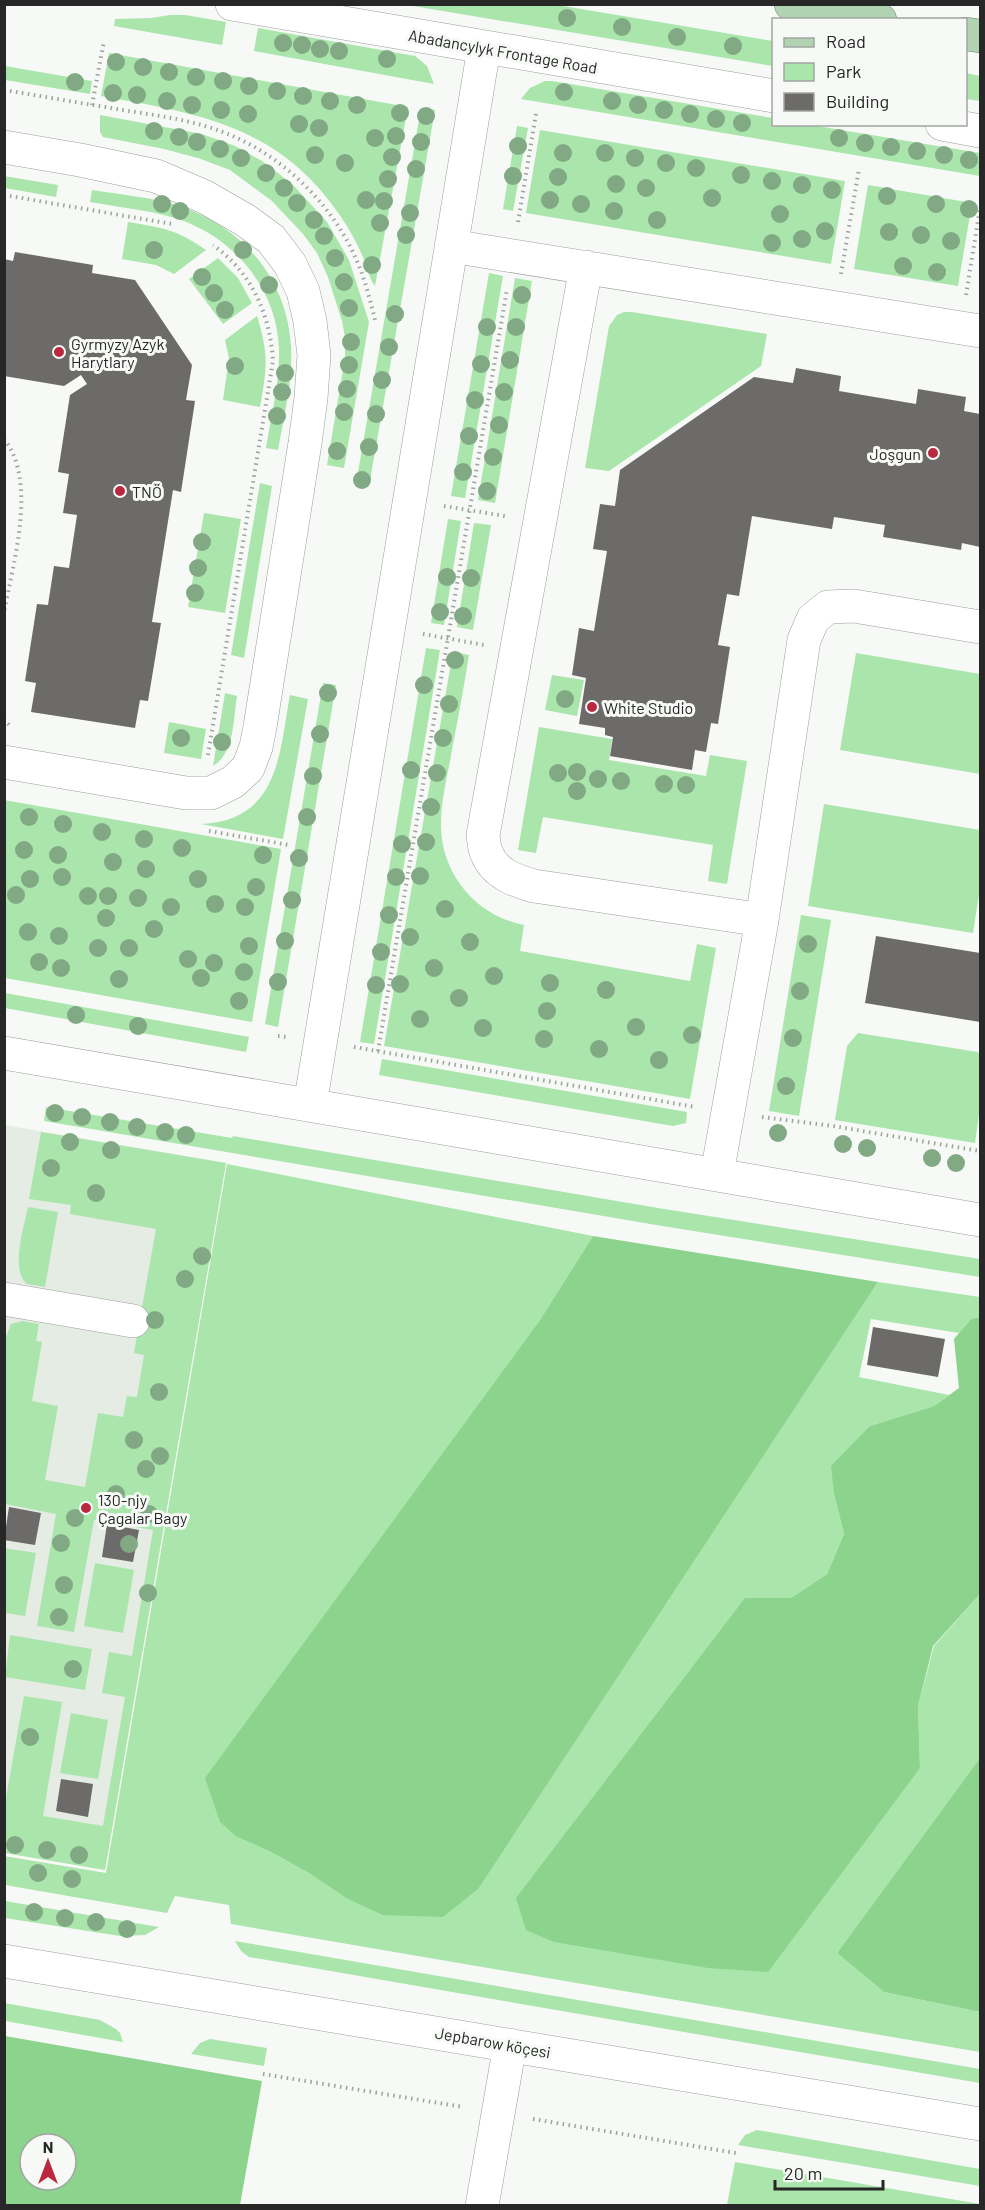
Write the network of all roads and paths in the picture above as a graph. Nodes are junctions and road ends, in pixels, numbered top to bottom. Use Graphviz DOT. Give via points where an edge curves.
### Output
graph roads {
  1 [pos="232,4"];
  2 [pos="791,4"];
  3 [pos="869,18"];
  4 [pos="104,41"];
  5 [pos="484,48"];
  6 [pos="772,96"];
  7 [pos="93,105"];
  8 [pos="536,114"];
  9 [pos="953,126"];
  10 [pos="981,131"];
  11 [pos="4,147"];
  12 [pos="859,169"];
  13 [pos="4,195"];
  14 [pos="981,208"];
  15 [pos="518,220"];
  16 [pos="181,227"];
  17 [pos="205,240"];
  18 [pos="452,246"];
  19 [pos="586,267"];
  20 [pos="841,274"];
  21 [pos="507,288"];
  22 [pos="965,296"];
  23 [pos="981,331"];
  24 [pos="4,439"];
  25 [pos="450,507"];
  26 [pos="470,510"];
  27 [pos="510,517"];
  28 [pos="4,612"];
  29 [pos="981,627"];
  30 [pos="429,635"];
  31 [pos="448,639"];
  32 [pos="487,645"];
  33 [pos="4,719"];
  34 [pos="10,748"];
  35 [pos="206,762"];
  36 [pos="762,920"];
  37 [pos="363,1049"];
  38 [pos="378,1051"];
  39 [pos="4,1053"];
  40 [pos="310,1105"];
  41 [pos="705,1108"];
  42 [pos="759,1117"];
  43 [pos="981,1151"];
  44 [pos="717,1174"];
  45 [pos="981,1221"];
  46 [pos="4,1299"];
  47 [pos="133,1321"];
  48 [pos="4,1961"];
  49 [pos="510,2045"];
  50 [pos="981,2124"];
  51 [pos="482,2205"];
  1 -- 5 [label="street, Abadancylyk Frontage Road"];
  2 -- 3 [label="main road"];
  4 -- 7 [label="path"];
  5 -- 6 [label="street, Abadancylyk Frontage Road"];
  5 -- 18 [label="street"];
  8 -- 15 [label="path"];
  9 -- 10 [label="street"];
  11 -- 34 [label="street" via="156,176 206,197 244,220 271,239 290,264 305,301 314,355 305,443 270,668 256,747 248,768 233,782 211,793 186,793"];
  12 -- 20 [label="path"];
  13 -- 16 [label="path"];
  14 -- 22 [label="path"];
  17 -- 35 [label="path" via="225,254 254,289 267,321 273,361"];
  18 -- 19 [label="street"];
  18 -- 40 [label="street"];
  19 -- 23 [label="street"];
  19 -- 36 [label="street" via="483,835 487,855 512,880 534,886"];
  21 -- 26 [label="path"];
  24 -- 28 [label="path" via="19,466 22,509"];
  25 -- 26 [label="path"];
  26 -- 27 [label="path"];
  26 -- 31 [label="path"];
  29 -- 36 [label="street" via="854,606 828,607 813,619 804,640"];
  30 -- 31 [label="path"];
  31 -- 32 [label="path"];
  31 -- 38 [label="path"];
  33 -- 34 [label="path"];
  36 -- 44 [label="street"];
  37 -- 38 [label="path"];
  38 -- 41 [label="path"];
  39 -- 40 [label="street"];
  40 -- 44 [label="street"];
  42 -- 43 [label="path"];
  44 -- 45 [label="street"];
  46 -- 47 [label="street"];
  48 -- 49 [label="street, Jepbarow köçesi"];
  49 -- 50 [label="street, Jepbarow köçesi"];
  49 -- 51 [label="street"];
}
